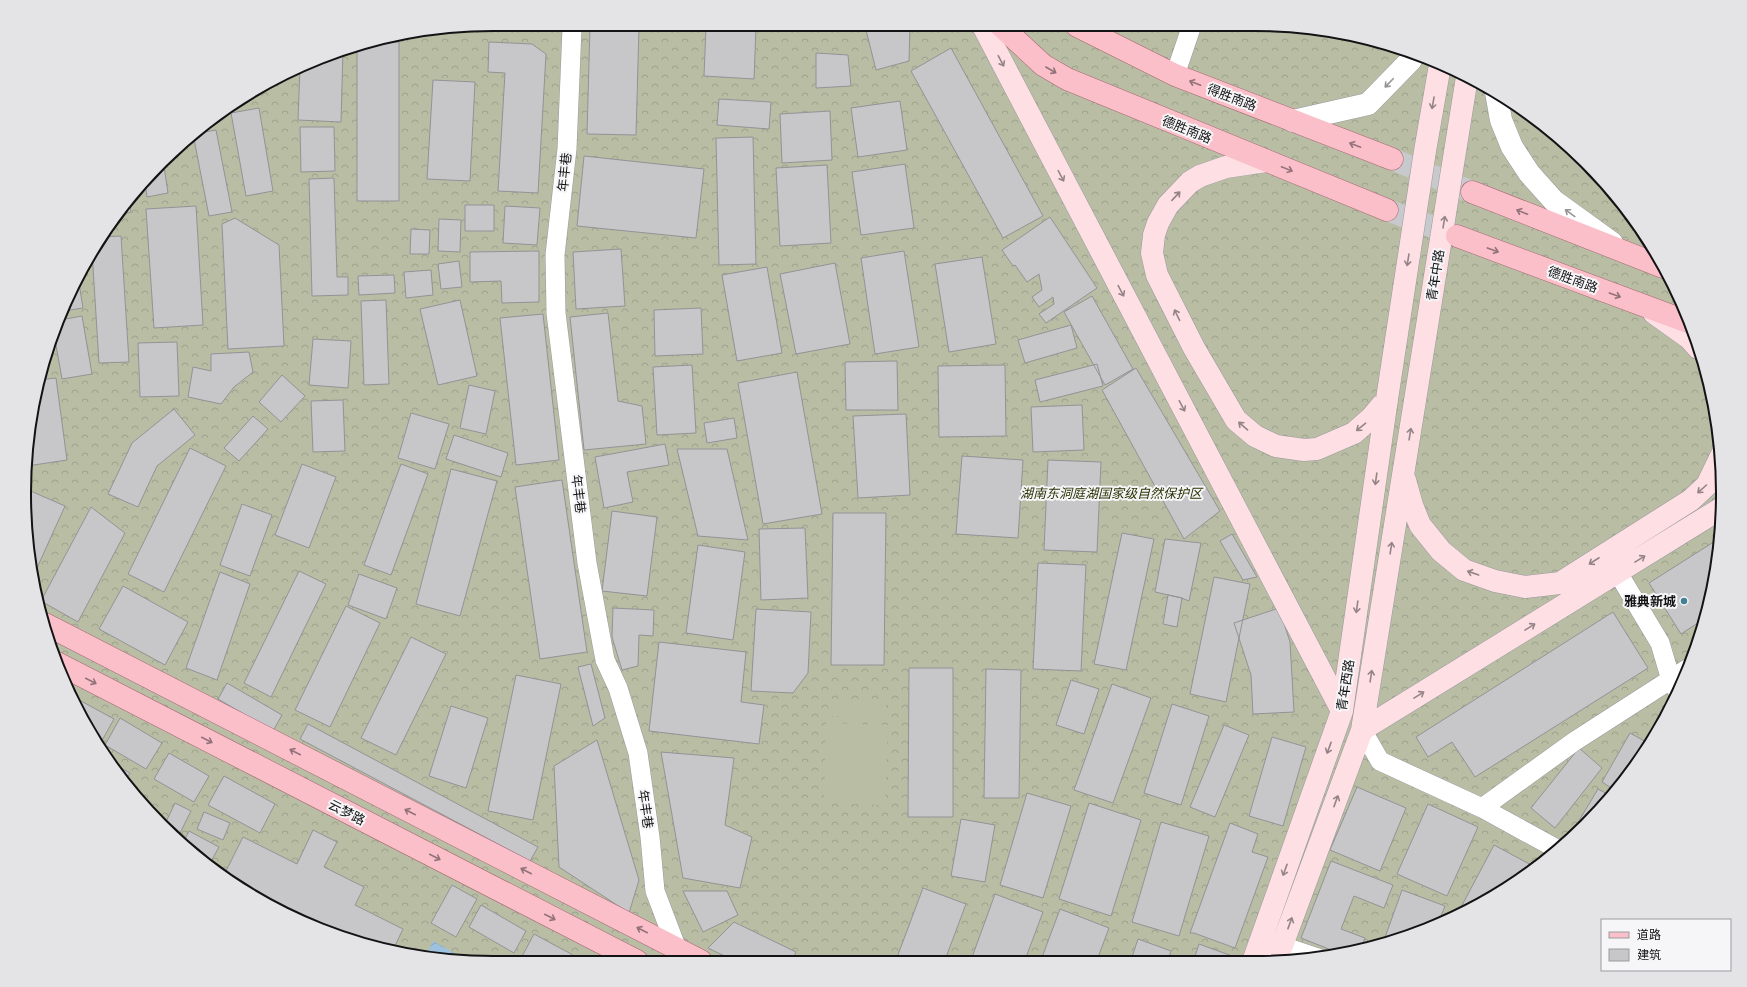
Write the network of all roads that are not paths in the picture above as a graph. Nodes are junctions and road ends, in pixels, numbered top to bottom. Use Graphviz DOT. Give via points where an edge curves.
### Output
graph roads {
  1 [pos="572,31"];
  2 [pos="985,31"];
  3 [pos="1006,31"];
  4 [pos="1086,31"];
  5 [pos="1190,31"];
  6 [pos="1411,59"];
  7 [pos="1439,70"];
  8 [pos="1175,75"];
  9 [pos="1466,83"];
  10 [pos="1498,101"];
  11 [pos="1293,121"];
  12 [pos="1392,159"];
  13 [pos="1266,161"];
  14 [pos="1472,192"];
  15 [pos="1387,210"];
  16 [pos="1457,236"];
  17 [pos="1624,252"];
  18 [pos="1655,264"];
  19 [pos="1644,305"];
  20 [pos="1682,320"];
  21 [pos="1688,338"];
  22 [pos="1387,399"];
  23 [pos="1715,469"];
  24 [pos="1403,472"];
  25 [pos="1715,512"];
  26 [pos="1618,573"];
  27 [pos="51,627"];
  28 [pos="65,667"];
  29 [pos="1674,685"];
  30 [pos="1342,711"];
  31 [pos="1362,730"];
  32 [pos="1482,808"];
  33 [pos="1552,846"];
  34 [pos="677,949"];
  35 [pos="1279,952"];
  36 [pos="1293,954"];
  37 [pos="627,956"];
  38 [pos="691,956"];
  39 [pos="1255,956"];
  1 -- 34 [label="street, 年丰巷" via="566,149 555,255 556,313 587,563 605,660 618,688 638,753 655,891"];
  2 -- 30 [label="main road, one-way"];
  3 -- 13 [label="main road, 德胜南路, one-way" via="1043,65 1067,79"];
  4 -- 8 [label="main road, 得胜南路"];
  5 -- 8 [label="street"];
  6 -- 11 [label="street, one-way" via="1368,104"];
  7 -- 22 [label="main road, one-way, bridge"];
  11 -- 8 [label="main road, 得胜南路, one-way"];
  24 -- 9 [label="main road, 青年中路, one-way"];
  17 -- 10 [label="street, one-way" via="1554,201 1529,173 1512,147 1501,120"];
  12 -- 11 [label="main road, 得胜南路, one-way"];
  13 -- 15 [label="main road, 德胜南路, one-way"];
  22 -- 13 [label="main road, one-way" via="1372,418 1354,433 1318,449 1276,446 1255,436 1236,420 1194,348 1157,275 1152,253 1158,223 1168,205 1190,182 1200,176 1226,167"];
  17 -- 14 [label="main road, one-way"];
  16 -- 19 [label="main road, 德胜南路, one-way"];
  17 -- 18 [label="main road"];
  19 -- 20 [label="main road, 德胜南路"];
  19 -- 21 [label="main road"];
  22 -- 30 [label="main road, 青年西路, one-way"];
  23 -- 24 [label="main road, one-way" via="1707,485 1690,500 1560,583 1525,587 1495,581 1464,570 1441,551 1420,525"];
  31 -- 24 [label="main road, 青年西路, one-way"];
  26 -- 25 [label="main road, one-way"];
  26 -- 29 [label="street" via="1660,643"];
  31 -- 26 [label="main road, one-way"];
  34 -- 27 [label="main road, one-way"];
  28 -- 37 [label="main road, 云梦路, one-way"];
  29 -- 32 [label="street" via="1574,741"];
  30 -- 39 [label="main road, 青年西路, one-way"];
  31 -- 32 [label="street" via="1380,761"];
  35 -- 31 [label="main road, 青年西路, one-way"];
  32 -- 33 [label="street"];
  34 -- 38 [label="main road"];
  35 -- 36 [label="street"];
}
